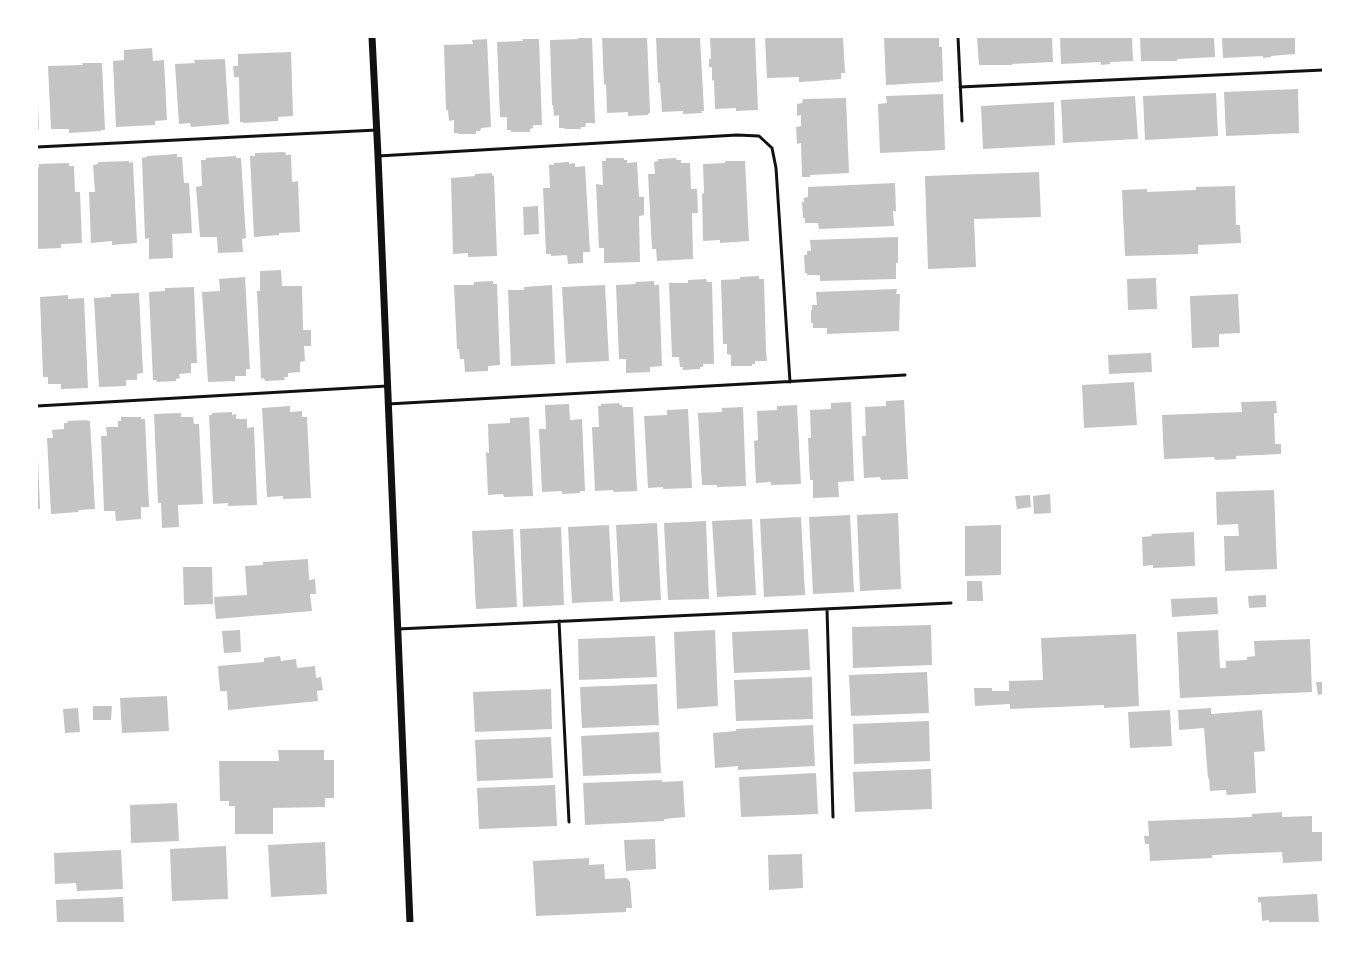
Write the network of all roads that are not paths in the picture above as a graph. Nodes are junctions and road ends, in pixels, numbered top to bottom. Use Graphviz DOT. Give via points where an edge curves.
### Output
graph roads {
  1 [pos="372,37"];
  2 [pos="958,37"];
  3 [pos="1323,70"];
  4 [pos="960,87"];
  5 [pos="962,121"];
  6 [pos="377,130"];
  7 [pos="37,147"];
  8 [pos="378,156"];
  9 [pos="905,375"];
  10 [pos="790,382"];
  11 [pos="387,386"];
  12 [pos="388,404"];
  13 [pos="37,406"];
  14 [pos="951,603"];
  15 [pos="827,609"];
  16 [pos="559,622"];
  17 [pos="398,629"];
  18 [pos="833,817"];
  19 [pos="569,822"];
  20 [pos="410,923"];
  1 -- 6 [label="street"];
  2 -- 4 [label="lane"];
  3 -- 4 [label="lane"];
  4 -- 5 [label="lane"];
  6 -- 7 [label="lane"];
  6 -- 8 [label="street"];
  8 -- 10 [label="lane" via="737,135 759,136 772,148 776,168"];
  8 -- 11 [label="street"];
  9 -- 10 [label="lane"];
  10 -- 12 [label="lane"];
  11 -- 12 [label="street"];
  11 -- 13 [label="lane"];
  12 -- 17 [label="street"];
  14 -- 15 [label="lane"];
  15 -- 16 [label="lane"];
  15 -- 18 [label="lane"];
  16 -- 17 [label="lane"];
  16 -- 19 [label="lane"];
  17 -- 20 [label="street"];
}
